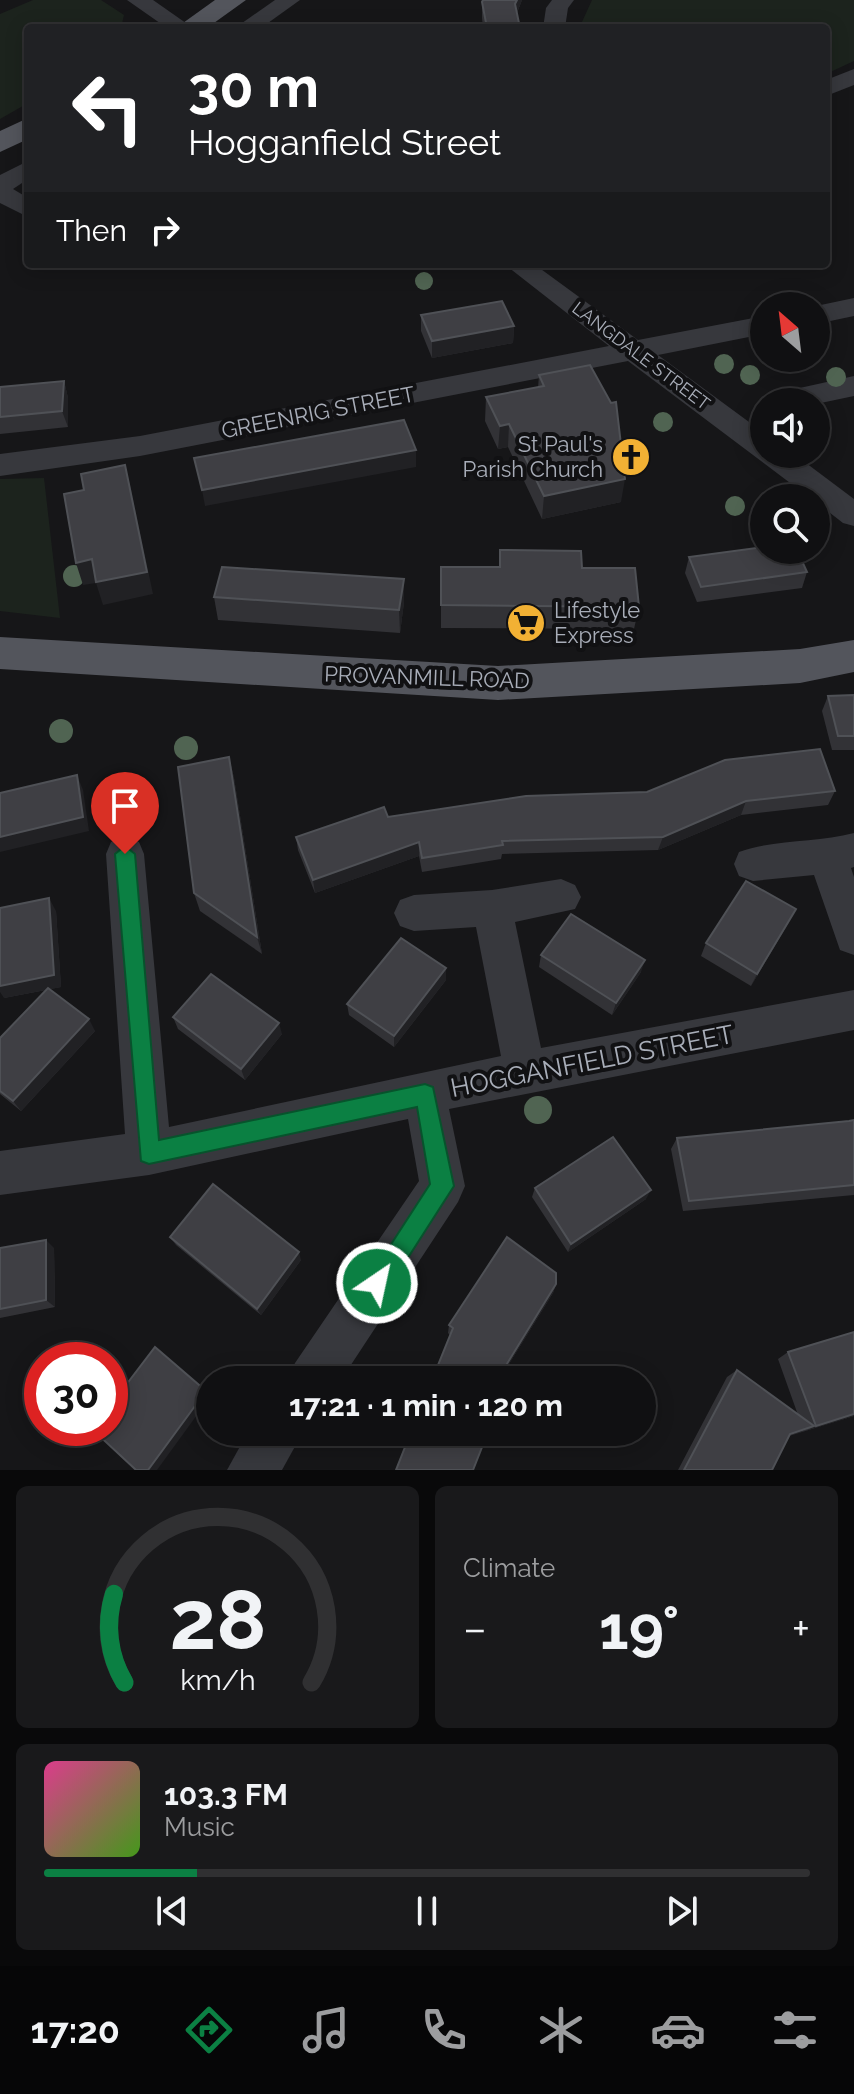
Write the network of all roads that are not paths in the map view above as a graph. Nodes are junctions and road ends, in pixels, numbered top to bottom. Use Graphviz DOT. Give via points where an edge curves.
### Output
graph roads {
  1 [pos="233,0"];
  2 [pos="289,0"];
  3 [pos="563,0"];
  4 [pos="155,4"];
  5 [pos="178,24"];
  6 [pos="195,24"];
  7 [pos="252,24"];
  8 [pos="555,24"];
  9 [pos="854,76"];
  10 [pos="830,87"];
  11 [pos="24,129"];
  12 [pos="0,143"];
  13 [pos="24,171"];
  14 [pos="0,186"];
  15 [pos="0,192"];
  16 [pos="24,207"];
  17 [pos="522,268"];
  18 [pos="854,307"];
  19 [pos="830,312"];
  20 [pos="750,328"];
  21 [pos="634,351"];
  22 [pos="854,386"];
  23 [pos="830,391"];
  24 [pos="750,408"];
  25 [pos="720,415"];
  26 [pos="750,438"];
  27 [pos="0,465"];
  28 [pos="792,468"];
  29 [pos="854,515"];
  30 [pos="0,653"];
  31 [pos="854,656"];
  32 [pos="841,853"];
  33 [pos="125,854"];
  34 [pos="753,864"];
  35 [pos="561,897"];
  36 [pos="492,908"];
  37 [pos="414,913"];
  38 [pos="854,937"];
  39 [pos="854,1010"];
  40 [pos="525,1072"];
  41 [pos="425,1095"];
  42 [pos="149,1153"];
  43 [pos="0,1173"];
  44 [pos="321,1366"];
  45 [pos="268,1446"];
  46 [pos="252,1470"];
  1 -- 6 [label="main road"];
  2 -- 7 [label="street"];
  3 -- 8 [label="street"];
  4 -- 5 [label="street"];
  9 -- 10 [label="street"];
  11 -- 12 [label="main road"];
  13 -- 14 [label="street"];
  15 -- 16 [label="street"];
  17 -- 21 [label="street, LANGDALE STREET"];
  18 -- 19 [label="street"];
  20 -- 21 [label="street, GREENRIG STREET"];
  21 -- 25 [label="street, LANGDALE STREET"];
  21 -- 27 [label="street, GREENRIG STREET" via="140,446"];
  22 -- 23 [label="street"];
  24 -- 25 [label="street"];
  25 -- 26 [label="street, LANGDALE STREET"];
  28 -- 29 [label="street"];
  30 -- 31 [label="main road, PROVANMILL ROAD" via="498,683 800,666"];
  32 -- 34 [label="street"];
  32 -- 38 [label="street"];
  33 -- 42 [label="street"];
  35 -- 36 [label="street"];
  36 -- 37 [label="street"];
  36 -- 40 [label="street"];
  39 -- 40 [label="street, HOGGANFIELD STREET"];
  40 -- 41 [label="street, HOGGANFIELD STREET"];
  41 -- 42 [label="street, HOGGANFIELD STREET"];
  41 -- 44 [label="street" via="442,1186"];
  42 -- 43 [label="street, HOGGANFIELD STREET"];
  45 -- 46 [label="street"];
}
